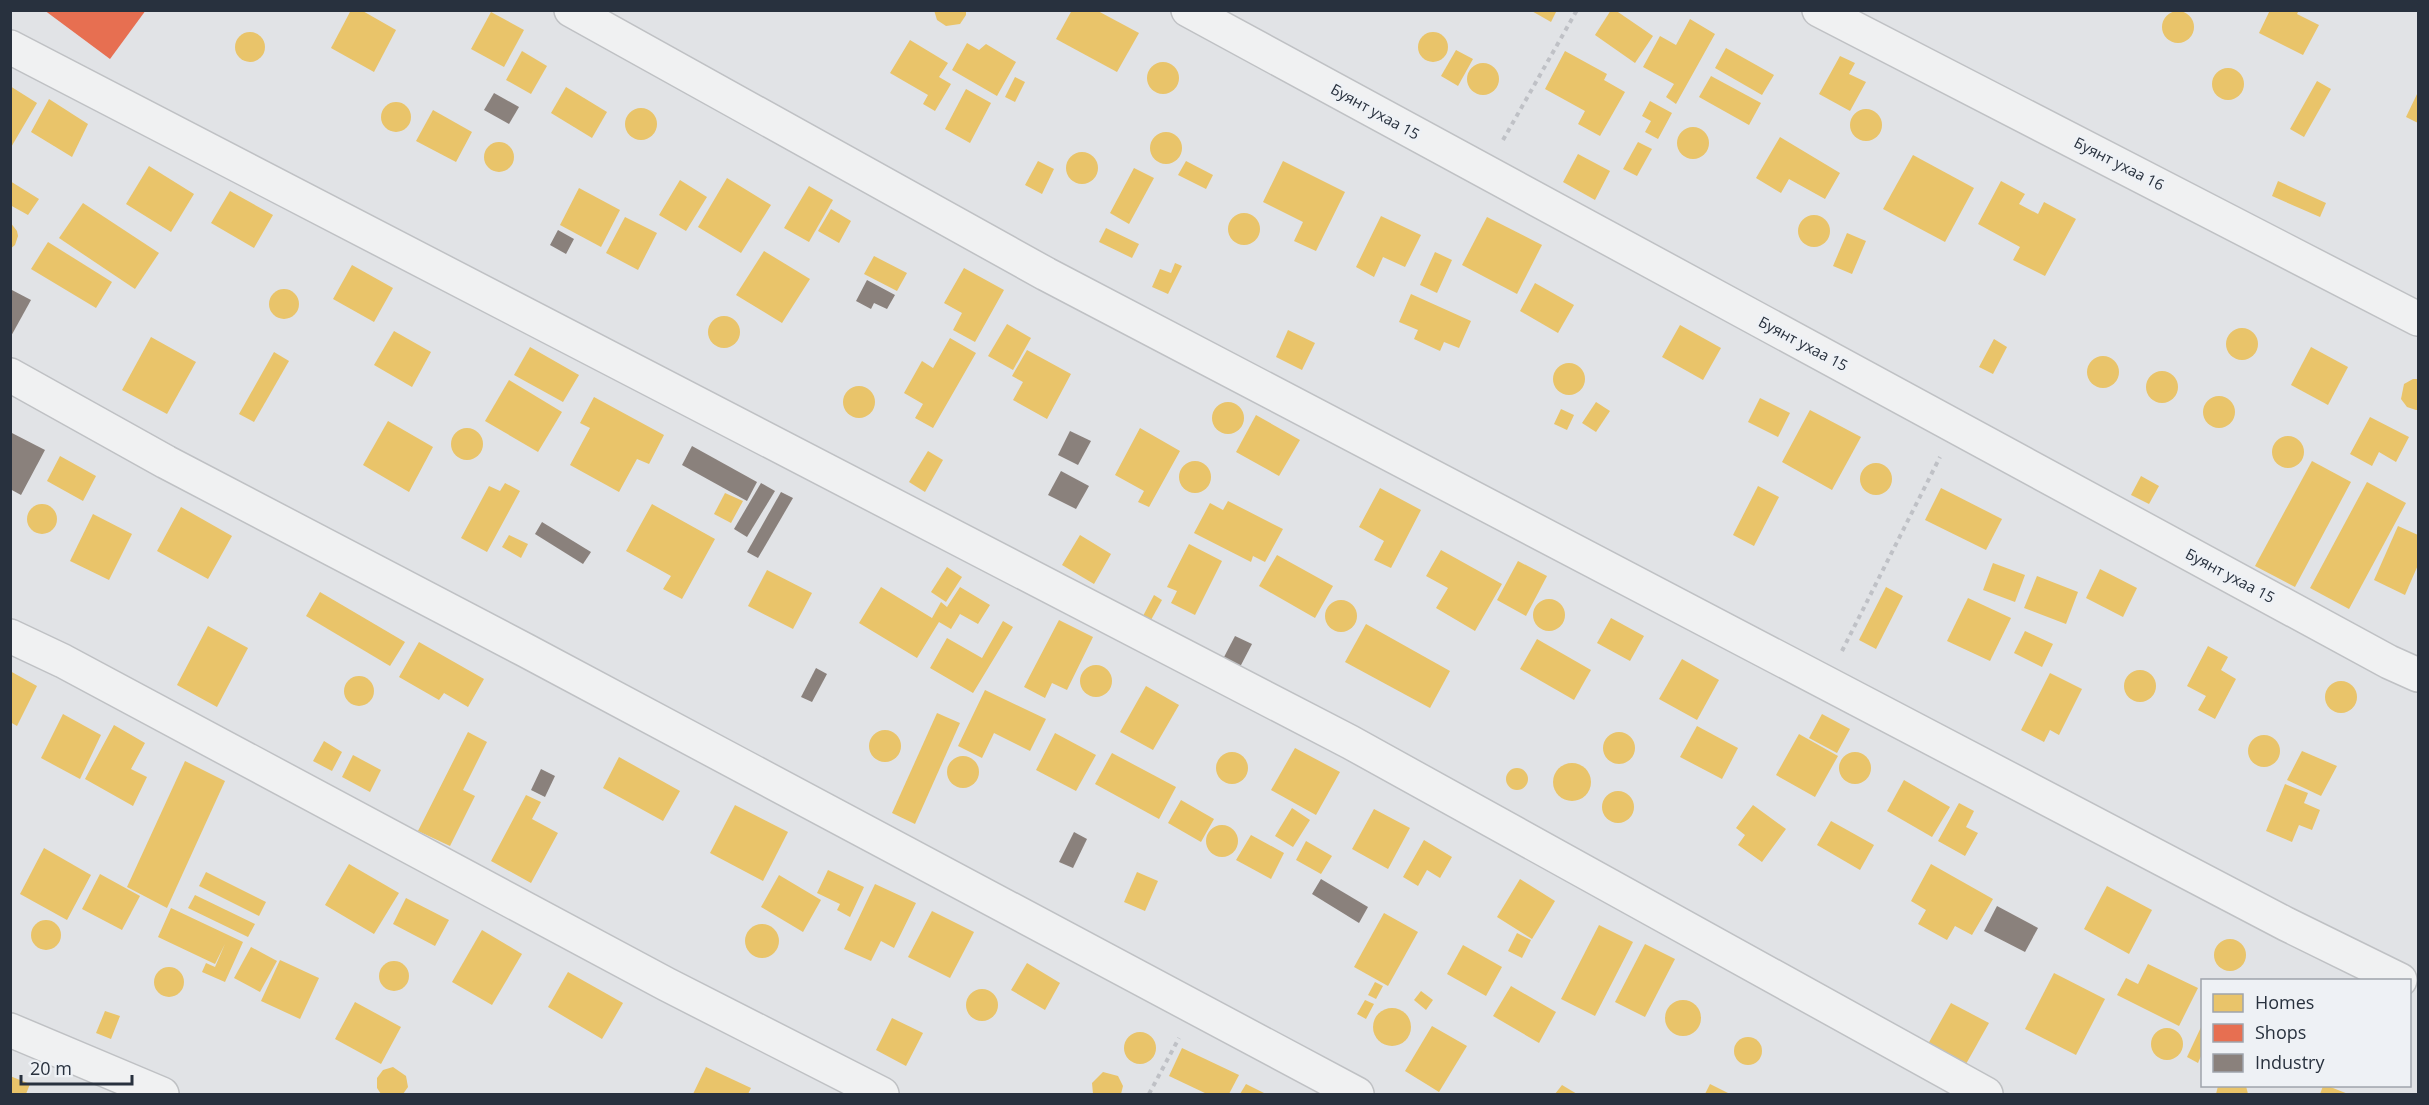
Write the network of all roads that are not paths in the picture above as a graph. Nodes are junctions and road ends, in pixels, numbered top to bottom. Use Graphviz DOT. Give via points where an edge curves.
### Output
graph roads {
  1 [pos="571,10"];
  2 [pos="1188,10"];
  3 [pos="1819,10"];
  4 [pos="10,46"];
  5 [pos="2418,319"];
  6 [pos="10,375"];
  7 [pos="10,636"];
  8 [pos="2418,675"];
  9 [pos="2396,979"];
  10 [pos="10,1030"];
  11 [pos="162,1095"];
  12 [pos="882,1095"];
  13 [pos="1357,1095"];
  14 [pos="1986,1095"];
  1 -- 9 [label="street" via="1046,274"];
  2 -- 8 [label="street, Буянт ухаа 15"];
  3 -- 5 [label="street, Буянт ухаа 16"];
  4 -- 14 [label="street" via="1350,742"];
  6 -- 13 [label="street" via="166,462"];
  7 -- 12 [label="street"];
  10 -- 11 [label="street"];
}
